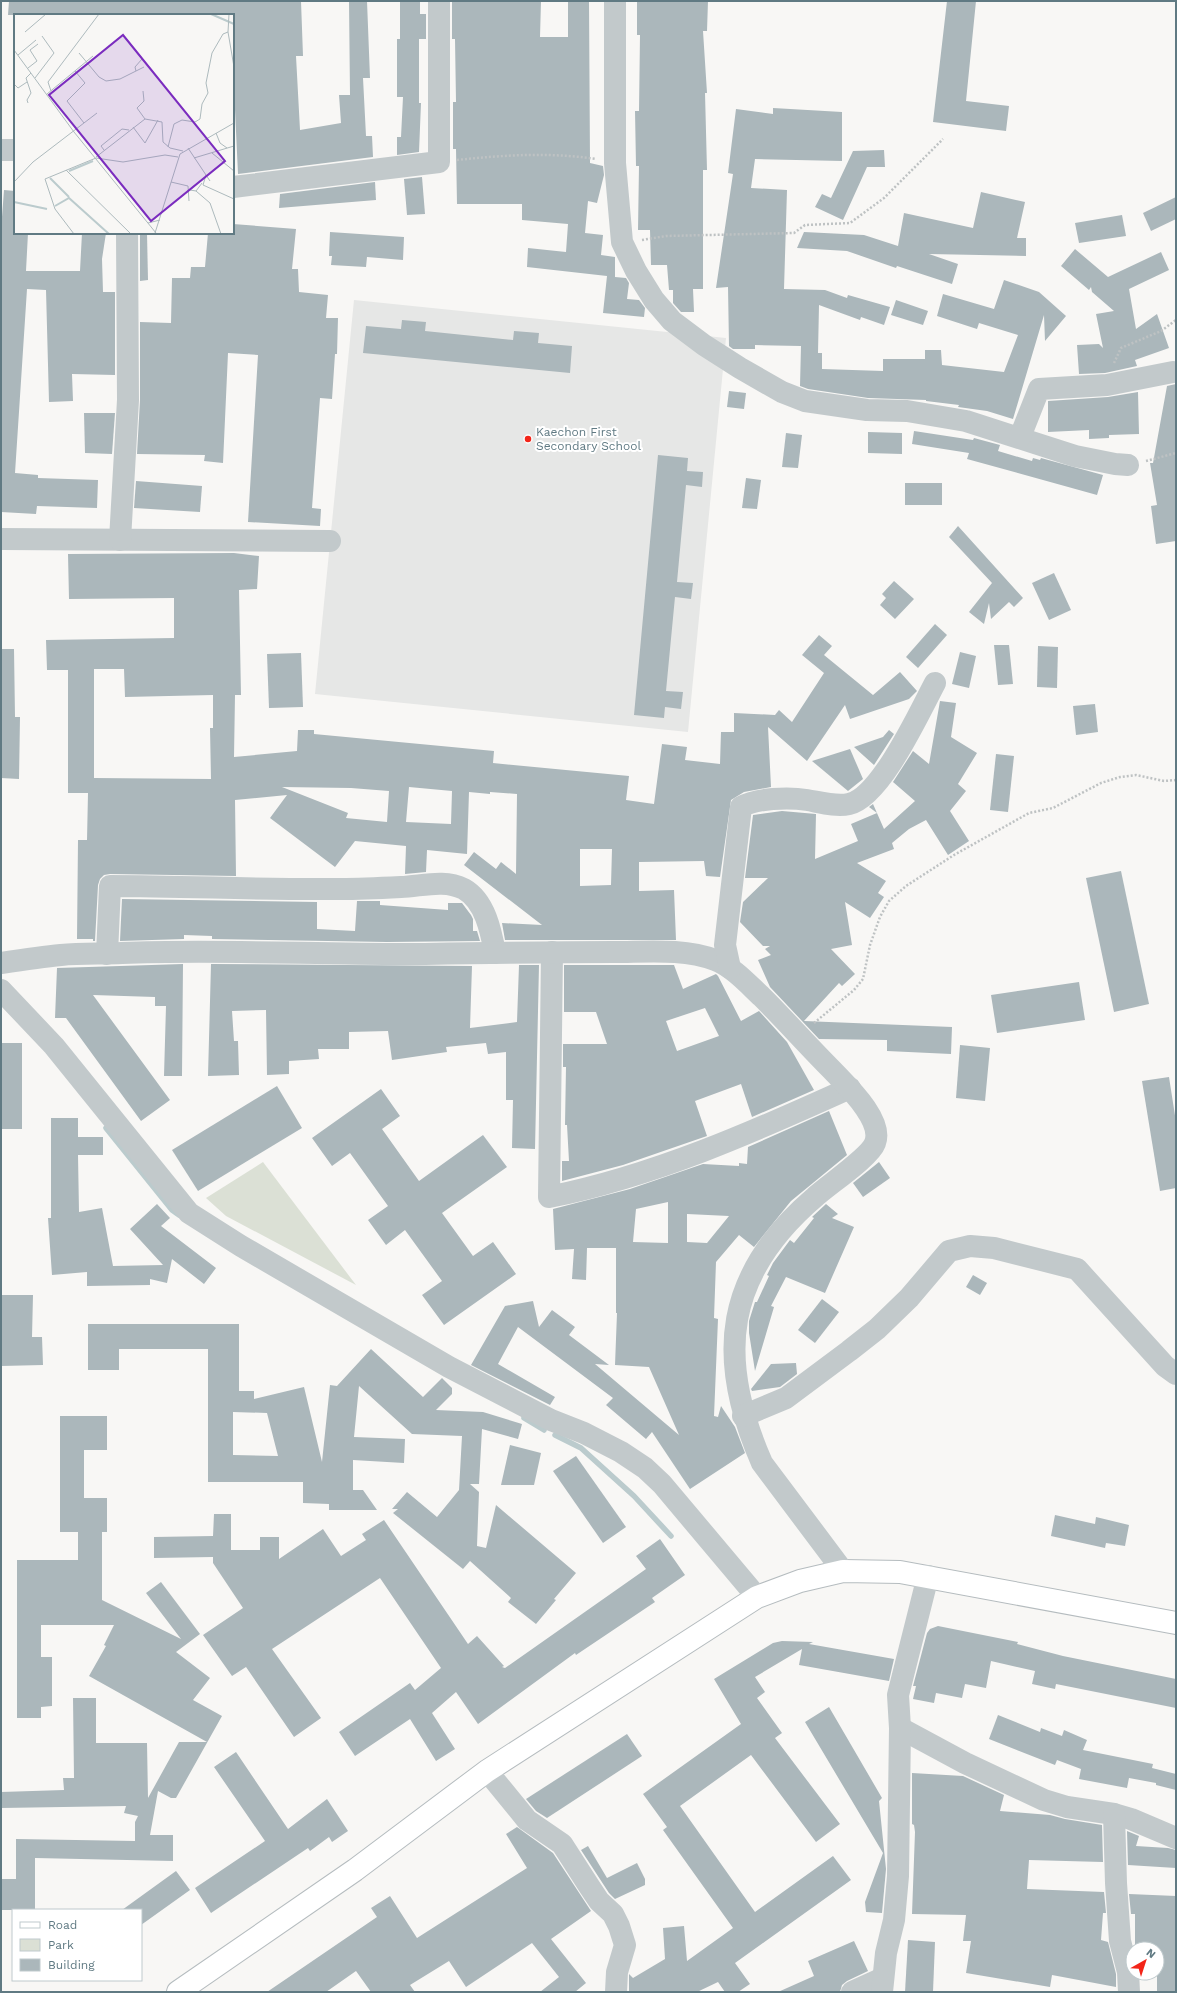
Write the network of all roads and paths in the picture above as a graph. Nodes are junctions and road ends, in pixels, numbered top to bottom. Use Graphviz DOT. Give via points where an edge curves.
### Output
graph roads {
  1 [pos="439,1"];
  2 [pos="615,1"];
  3 [pos="943,139"];
  4 [pos="1,150"];
  5 [pos="14,150"];
  6 [pos="439,162"];
  7 [pos="615,163"];
  8 [pos="234,187"];
  9 [pos="127,234"];
  10 [pos="622,242"];
  11 [pos="1176,320"];
  12 [pos="1174,372"];
  13 [pos="1107,385"];
  14 [pos="1020,437"];
  15 [pos="1176,453"];
  16 [pos="1128,464"];
  17 [pos="1,539"];
  18 [pos="120,540"];
  19 [pos="330,541"];
  20 [pos="935,683"];
  21 [pos="1176,780"];
  22 [pos="552,952"];
  23 [pos="495,953"];
  24 [pos="106,954"];
  25 [pos="1,963"];
  26 [pos="730,968"];
  27 [pos="1,990"];
  28 [pos="800,1035"];
  29 [pos="850,1088"];
  30 [pos="1176,1374"];
  31 [pos="743,1416"];
  32 [pos="843,1571"];
  33 [pos="928,1576"];
  34 [pos="757,1597"];
  35 [pos="1176,1623"];
  36 [pos="900,1728"];
  37 [pos="487,1771"];
  38 [pos="1114,1814"];
  39 [pos="1176,1838"];
  40 [pos="882,1985"];
  41 [pos="178,1992"];
  42 [pos="616,1992"];
  43 [pos="852,1992"];
  44 [pos="1129,1992"];
  1 -- 6 [label="street"];
  2 -- 7 [label="street"];
  3 -- 10 [label="path" via="884,198 850,222 805,225 794,233 666,236"];
  4 -- 5 [label="street"];
  6 -- 7 [label="path" via="535,154 571,156"];
  6 -- 8 [label="street"];
  7 -- 10 [label="street"];
  9 -- 18 [label="street" via="128,400"];
  10 -- 14 [label="street" via="654,300 672,321 704,345 782,392 805,401 836,406 936,415"];
  11 -- 13 [label="path" via="1161,331 1120,348"];
  12 -- 13 [label="street"];
  13 -- 14 [label="street" via="1039,389"];
  14 -- 16 [label="street" via="1075,456"];
  15 -- 16 [label="path"];
  17 -- 18 [label="street"];
  18 -- 19 [label="street"];
  20 -- 26 [label="street" via="886,773 864,795 849,804 789,798 749,803 741,807 725,945"];
  21 -- 28 [label="path" via="1164,781 1136,776 1120,777 1102,783 1053,808 1030,813 954,855 906,886 889,901 880,917 870,945 863,979 854,990"];
  22 -- 23 [label="street"];
  22 -- 26 [label="street" via="651,952 690,955 713,959"];
  22 -- 29 [label="street" via="549,1197 624,1179 762,1128"];
  23 -- 24 [label="street" via="183,951"];
  23 -- 24 [label="street" via="492,932 475,898 466,890 452,884 439,884 339,889 110,886"];
  24 -- 25 [label="street" via="62,955"];
  26 -- 28 [label="street"];
  27 -- 34 [label="street" via="54,1046 189,1213 449,1367 551,1420 584,1433 639,1464 662,1484"];
  28 -- 29 [label="street"];
  29 -- 31 [label="street" via="869,1114 876,1130 875,1143 863,1157 815,1197 772,1239 748,1281 735,1329 737,1387"];
  30 -- 31 [label="street" via="1165,1366 1077,1269 994,1248 970,1246 949,1251 909,1298 877,1329 843,1356 786,1398"];
  31 -- 32 [label="street" via="762,1463"];
  32 -- 33 [label="main road" via="900,1572"];
  32 -- 34 [label="main road" via="800,1581"];
  33 -- 35 [label="main road"];
  33 -- 36 [label="street" via="898,1696"];
  34 -- 37 [label="main road"];
  36 -- 38 [label="street" via="965,1763 1044,1800 1067,1807"];
  36 -- 40 [label="street" via="898,1876 894,1920"];
  37 -- 41 [label="main road" via="355,1870"];
  37 -- 42 [label="street" via="527,1820 562,1844 599,1901 613,1914 624,1945 617,1972"];
  38 -- 39 [label="street"];
  38 -- 44 [label="street" via="1120,1942 1128,1972"];
  40 -- 43 [label="street"];
}
